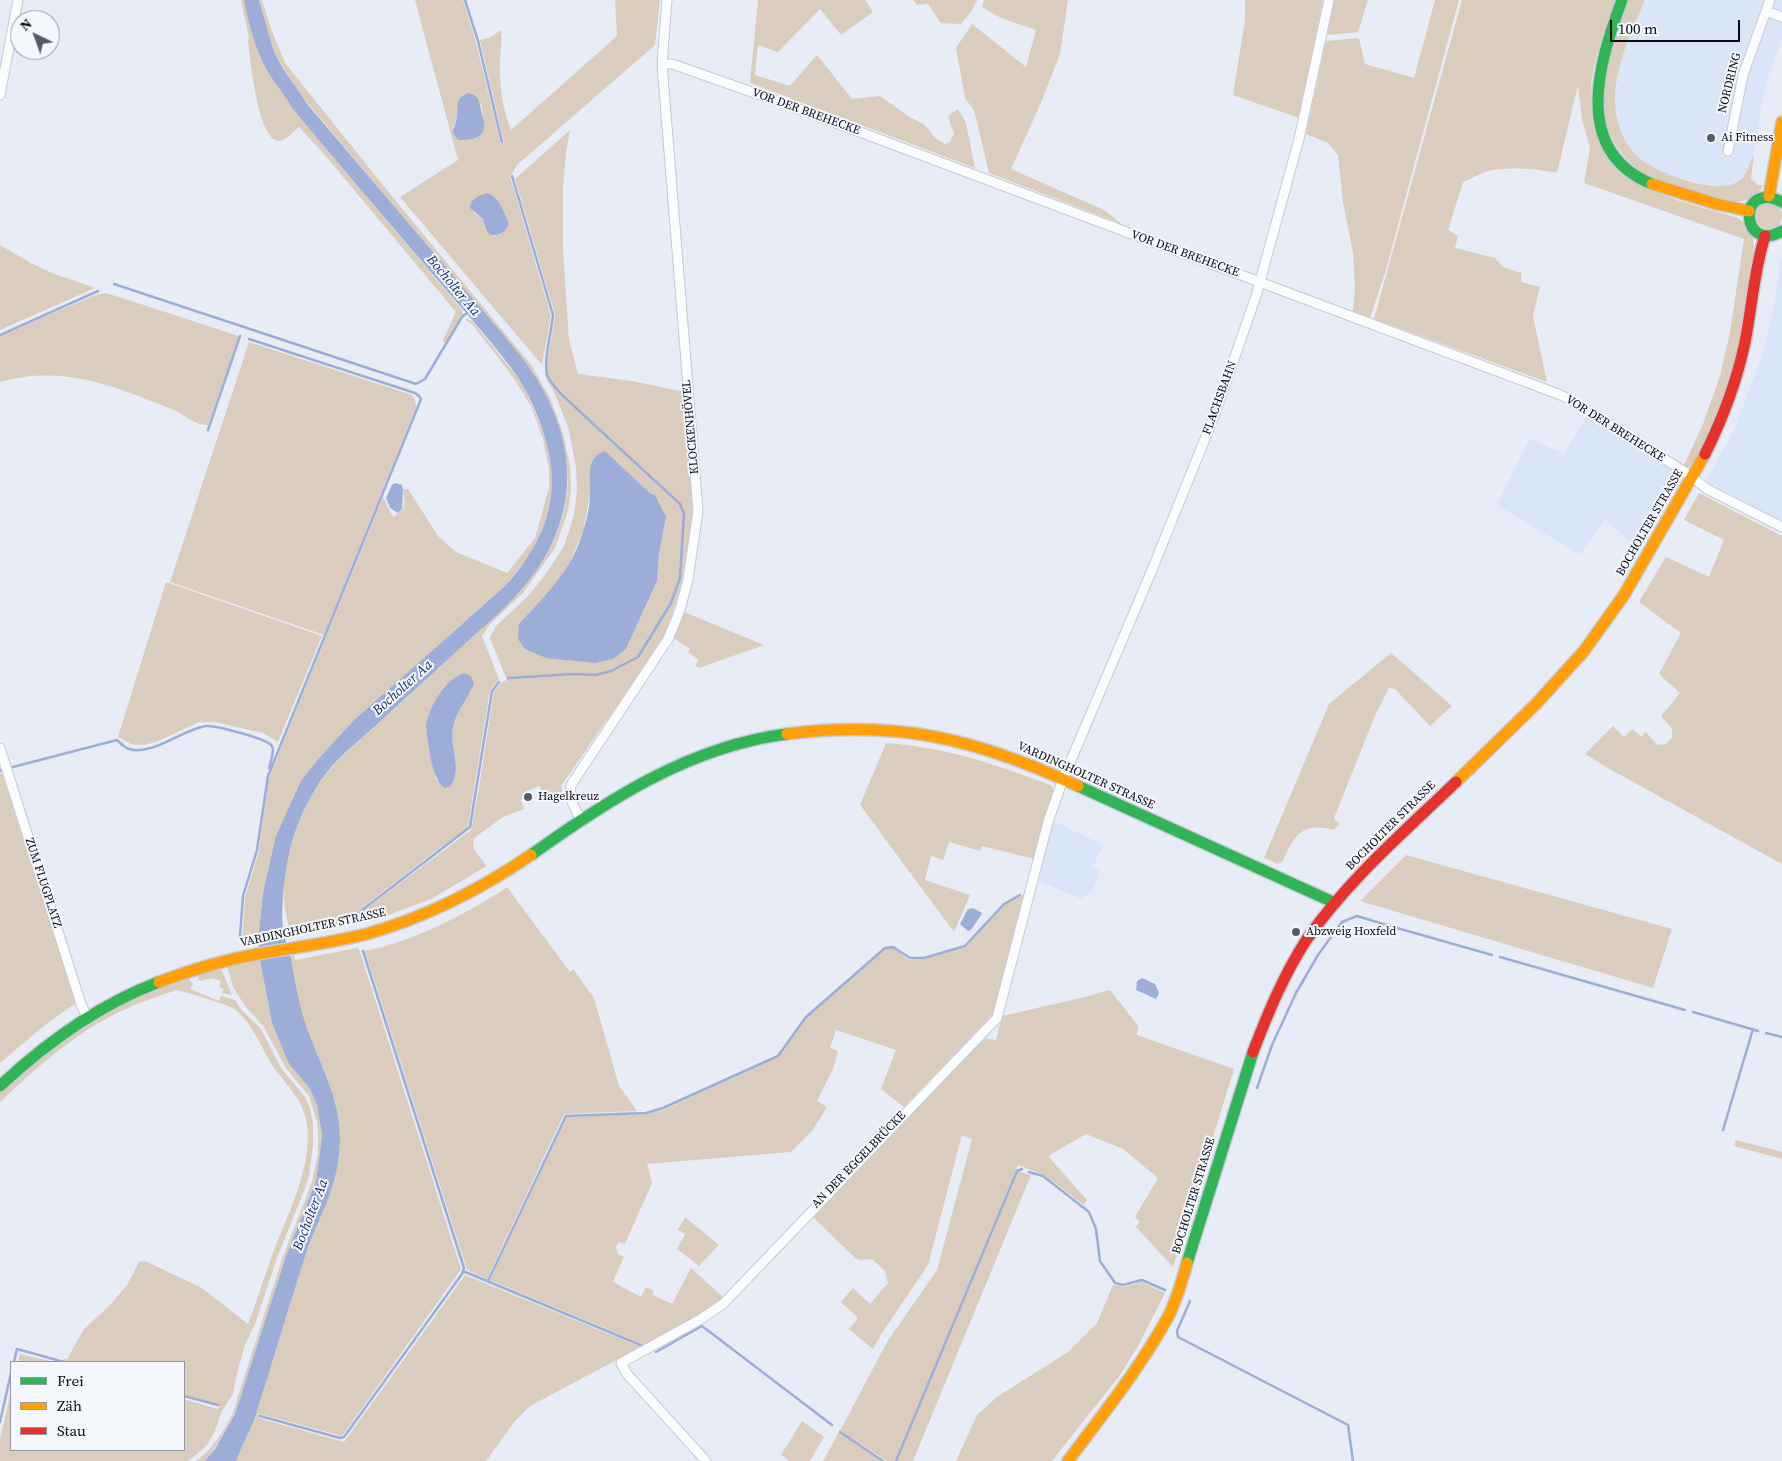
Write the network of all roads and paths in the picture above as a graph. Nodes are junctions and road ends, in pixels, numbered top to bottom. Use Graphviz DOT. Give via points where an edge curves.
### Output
graph roads {
  1 [pos="18,0"];
  2 [pos="667,0"];
  3 [pos="1328,0"];
  4 [pos="1622,0"];
  5 [pos="1770,0"];
  6 [pos="1766,10"];
  7 [pos="1782,17"];
  8 [pos="662,64"];
  9 [pos="0,96"];
  10 [pos="1782,122"];
  11 [pos="1728,151"];
  12 [pos="1769,196"];
  13 [pos="1782,202"];
  14 [pos="1749,211"];
  15 [pos="1782,230"];
  16 [pos="1765,236"];
  17 [pos="1260,281"];
  18 [pos="1692,479"];
  19 [pos="1782,527"];
  20 [pos="0,748"];
  21 [pos="1063,779"];
  22 [pos="581,819"];
  23 [pos="1335,903"];
  24 [pos="87,1017"];
  25 [pos="0,1086"];
  26 [pos="706,1461"];
  27 [pos="1068,1461"];
  1 -- 9 [label="street"];
  2 -- 8 [label="street, KLOCKENHÖVEL"];
  3 -- 17 [label="street, FLACHSBAHN" via="1299,139"];
  4 -- 14 [label="main road" via="1597,86 1599,122 1610,150 1622,165 1646,182 1720,206"];
  5 -- 6 [label="street, NORDRING"];
  6 -- 7 [label="street"];
  6 -- 11 [label="street, NORDRING" via="1743,75"];
  8 -- 17 [label="street, VOR DER BREHECKE" via="672,64 772,99"];
  8 -- 22 [label="street, KLOCKENHÖVEL" via="698,511 688,579 668,639 571,785 572,802"];
  10 -- 12 [label="main road"];
  12 -- 13 [label="main road"];
  12 -- 14 [label="main road" via="1756,200"];
  14 -- 16 [label="main road" via="1750,224 1758,234"];
  15 -- 16 [label="main road"];
  16 -- 18 [label="main road, BOCHOLTER STRASSE" via="1735,378 1717,428"];
  17 -- 18 [label="street, VOR DER BREHECKE" via="1569,399"];
  17 -- 21 [label="street, FLACHSBAHN" via="1216,414"];
  18 -- 19 [label="street, VOR DER BREHECKE"];
  18 -- 23 [label="main road, BOCHOLTER STRASSE" via="1624,595 1584,651 1536,704 1393,842"];
  20 -- 24 [label="street, ZUM FLUGPLATZ"];
  21 -- 22 [label="main road, VARDINGHOLTER STRASSE" via="1030,764 963,742 922,734 856,729 794,732 750,740 695,758 628,789"];
  21 -- 23 [label="main road, VARDINGHOLTER STRASSE"];
  21 -- 26 [label="street, AN DER EGGELBRÜCKE" via="1048,822 997,1018 723,1304 621,1363 627,1374"];
  22 -- 24 [label="main road, VARDINGHOLTER STRASSE" via="517,865 449,904 383,929 184,972"];
  23 -- 27 [label="main road, BOCHOLTER STRASSE" via="1307,940 1282,983 1256,1041 1178,1293 1168,1316 1133,1374"];
  24 -- 25 [label="main road, VARDINGHOLTER STRASSE" via="42,1049"];
}
